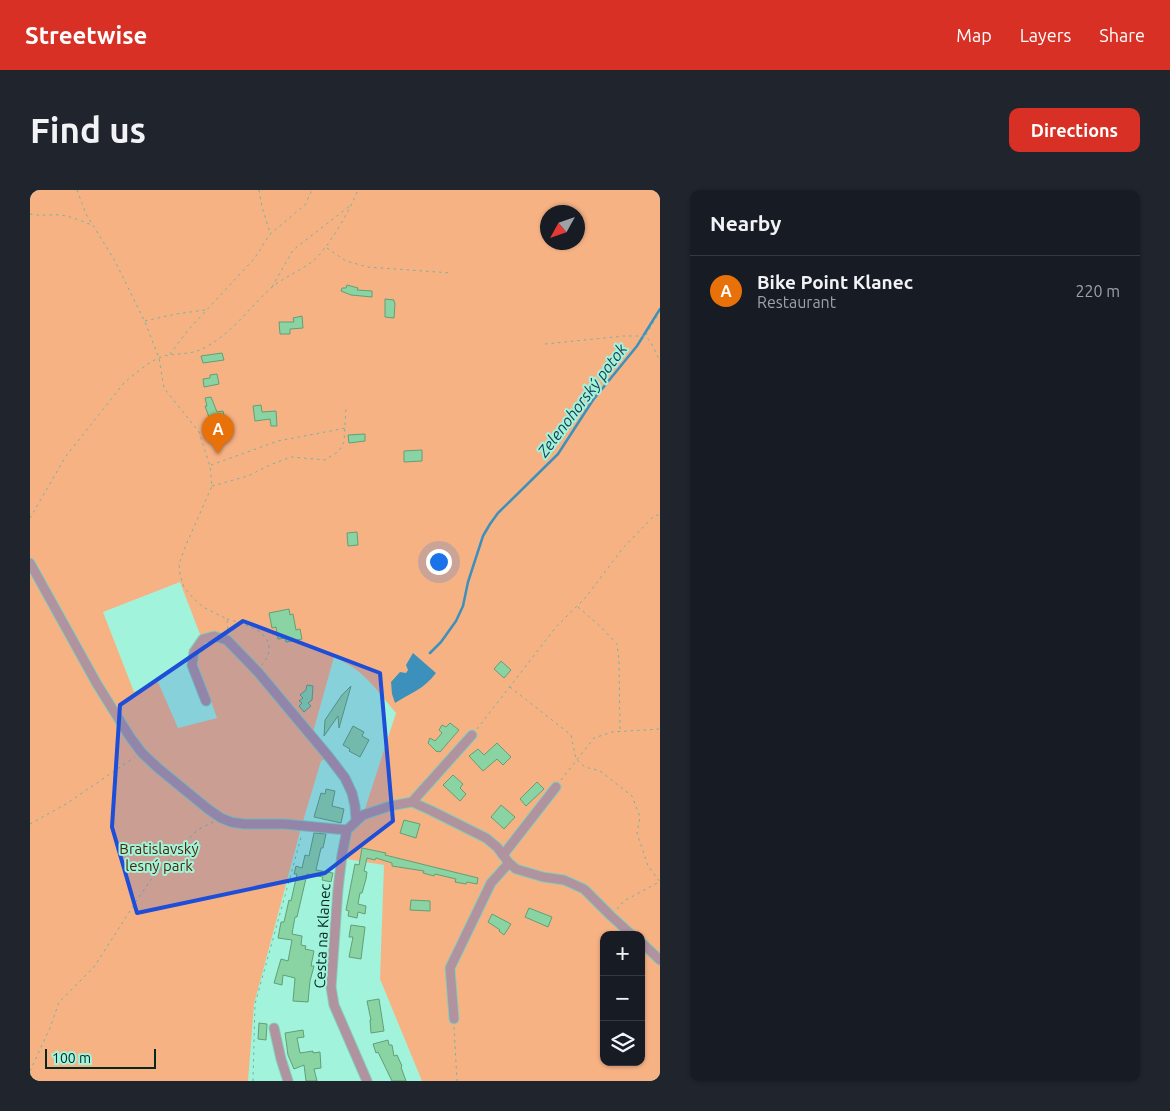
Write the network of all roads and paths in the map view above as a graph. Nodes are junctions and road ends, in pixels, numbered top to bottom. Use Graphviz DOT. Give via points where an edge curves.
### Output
graph roads {
  1 [pos="77,190"];
  2 [pos="259,190"];
  3 [pos="312,190"];
  4 [pos="358,190"];
  5 [pos="352,204"];
  6 [pos="30,214"];
  7 [pos="92,226"];
  8 [pos="270,234"];
  9 [pos="326,247"];
  10 [pos="451,272"];
  11 [pos="272,288"];
  12 [pos="206,310"];
  13 [pos="660,312"];
  14 [pos="145,322"];
  15 [pos="645,336"];
  16 [pos="545,344"];
  17 [pos="170,354"];
  18 [pos="159,358"];
  19 [pos="660,361"];
  20 [pos="346,406"];
  21 [pos="346,428"];
  22 [pos="210,466"];
  23 [pos="212,486"];
  24 [pos="660,514"];
  25 [pos="30,518"];
  26 [pos="30,563"];
  27 [pos="577,606"];
  28 [pos="227,619"];
  29 [pos="227,640"];
  30 [pos="258,672"];
  31 [pos="509,686"];
  32 [pos="206,701"];
  33 [pos="660,729"];
  34 [pos="620,732"];
  35 [pos="472,735"];
  36 [pos="142,752"];
  37 [pos="576,759"];
  38 [pos="556,787"];
  39 [pos="412,802"];
  40 [pos="220,818"];
  41 [pos="356,820"];
  42 [pos="30,824"];
  43 [pos="304,826"];
  44 [pos="347,830"];
  45 [pos="503,855"];
  46 [pos="509,863"];
  47 [pos="660,882"];
  48 [pos="611,916"];
  49 [pos="628,931"];
  50 [pos="645,946"];
  51 [pos="660,960"];
  52 [pos="454,1019"];
  53 [pos="274,1028"];
  54 [pos="30,1071"];
  55 [pos="253,1081"];
  56 [pos="288,1081"];
  57 [pos="367,1081"];
  58 [pos="457,1081"];
  1 -- 7 [label="path"];
  2 -- 8 [label="path"];
  3 -- 8 [label="path" via="305,205"];
  4 -- 5 [label="path"];
  5 -- 9 [label="path"];
  5 -- 11 [label="path" via="292,250"];
  6 -- 7 [label="path" via="66,216"];
  7 -- 14 [label="path" via="115,261"];
  8 -- 12 [label="path" via="254,259"];
  9 -- 10 [label="path" via="346,261 368,267"];
  9 -- 11 [label="path" via="313,261"];
  11 -- 17 [label="path" via="236,326 206,348"];
  12 -- 14 [label="path"];
  12 -- 17 [label="path"];
  13 -- 15 [label="path"];
  14 -- 18 [label="path"];
  15 -- 16 [label="path"];
  15 -- 19 [label="path"];
  17 -- 18 [label="path"];
  18 -- 22 [label="path" via="164,388 199,432"];
  18 -- 25 [label="path" via="124,383 87,428 66,456"];
  20 -- 21 [label="path"];
  21 -- 22 [label="path" via="278,441"];
  21 -- 23 [label="path" via="339,450 325,460 291,457 248,476"];
  22 -- 23 [label="path"];
  23 -- 28 [label="path" via="179,564 180,576 193,598"];
  24 -- 27 [label="path" via="653,517 623,548"];
  26 -- 36 [label="street" via="97,684"];
  27 -- 31 [label="path"];
  27 -- 34 [label="path" via="617,644"];
  28 -- 29 [label="path"];
  28 -- 30 [label="path" via="258,630 268,640 269,654"];
  29 -- 30 [label="street"];
  29 -- 32 [label="street" via="214,636 203,639 194,652 192,665"];
  30 -- 41 [label="street" via="338,767 352,793"];
  31 -- 35 [label="path"];
  31 -- 37 [label="path" via="571,735"];
  33 -- 34 [label="path"];
  34 -- 37 [label="path" via="594,738"];
  35 -- 39 [label="street"];
  36 -- 40 [label="street"];
  36 -- 42 [label="path" via="66,804"];
  37 -- 38 [label="path"];
  37 -- 47 [label="path" via="585,767 607,776 632,796 640,817 637,833 648,866"];
  38 -- 45 [label="street"];
  39 -- 41 [label="street" via="362,815"];
  39 -- 45 [label="street" via="474,830"];
  40 -- 43 [label="street" via="244,824"];
  40 -- 54 [label="path" via="201,828 153,877 94,967 59,1002"];
  41 -- 44 [label="street"];
  43 -- 44 [label="street"];
  43 -- 55 [label="path" via="255,1004"];
  44 -- 57 [label="street, Cesta na Klanec" via="339,876 332,996"];
  45 -- 46 [label="street"];
  46 -- 48 [label="street" via="526,873 576,884"];
  46 -- 52 [label="street" via="491,883 450,968"];
  47 -- 48 [label="path" via="624,900"];
  48 -- 49 [label="street"];
  50 -- 51 [label="street"];
  52 -- 58 [label="path"];
  53 -- 56 [label="street"];
}
